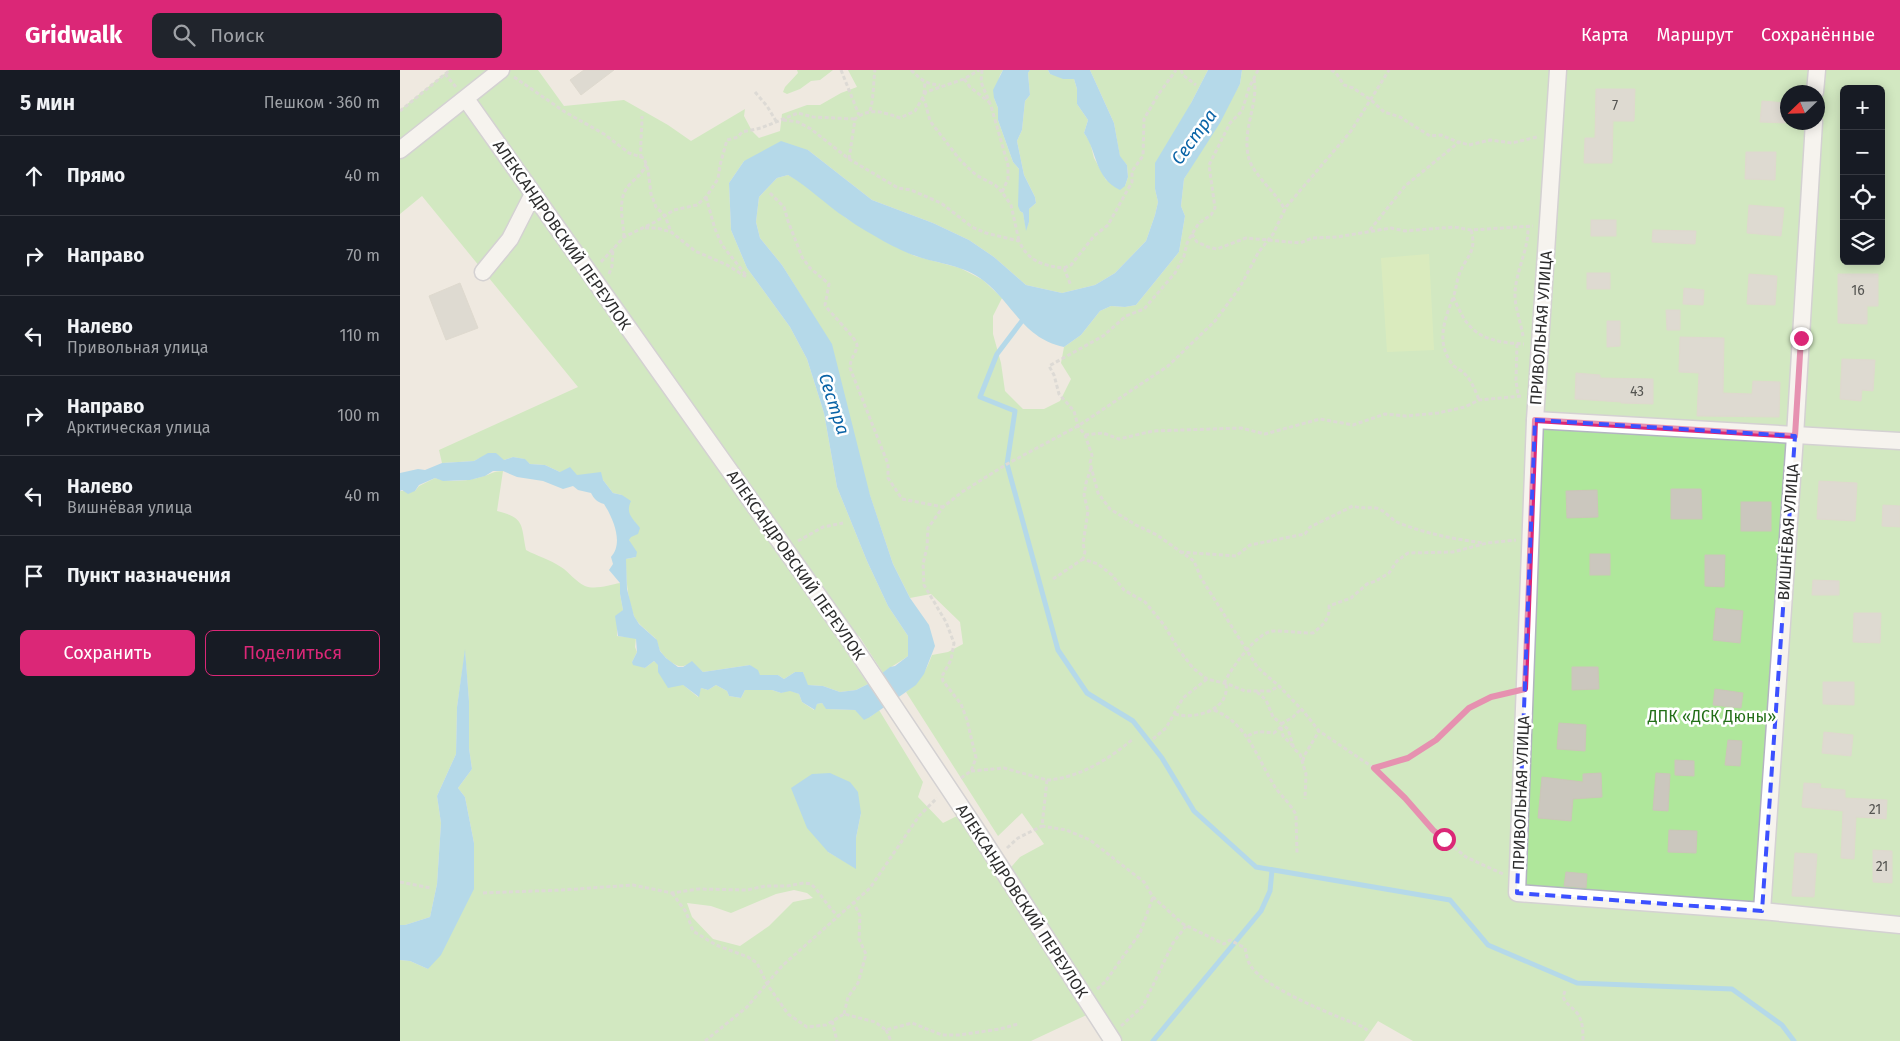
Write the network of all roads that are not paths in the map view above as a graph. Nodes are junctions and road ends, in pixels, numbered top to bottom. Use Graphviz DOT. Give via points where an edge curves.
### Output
graph roads {
  1 [pos="1558,70"];
  2 [pos="1817,70"];
  3 [pos="506,73"];
  4 [pos="1816,85"];
  5 [pos="466,99"];
  6 [pos="1814,130"];
  7 [pos="400,150"];
  8 [pos="533,194"];
  9 [pos="484,272"];
  10 [pos="1535,420"];
  11 [pos="1795,436"];
  12 [pos="1900,441"];
  13 [pos="1762,911"];
  14 [pos="1900,925"];
  15 [pos="1111,1038"];
  1 -- 10 [label="street, ПРИВОЛЬНАЯ УЛИЦА" via="1548,226 1532,345"];
  2 -- 4 [label="street"];
  3 -- 5 [label="street"];
  5 -- 7 [label="street"];
  5 -- 8 [label="street, АЛЕКСАНДРОВСКИЙ ПЕРЕУЛОК"];
  6 -- 11 [label="street, ВИШНЁВАЯ УЛИЦА"];
  8 -- 9 [label="street" via="510,239"];
  8 -- 15 [label="street, АЛЕКСАНДРОВСКИЙ ПЕРЕУЛОК" via="852,644"];
  10 -- 11 [label="street"];
  10 -- 13 [label="street, ПРИВОЛЬНАЯ УЛИЦА" via="1517,893"];
  11 -- 12 [label="street"];
  11 -- 13 [label="street, ВИШНЁВАЯ УЛИЦА"];
  13 -- 14 [label="street, ПРИВОЛЬНАЯ УЛИЦА"];
}
